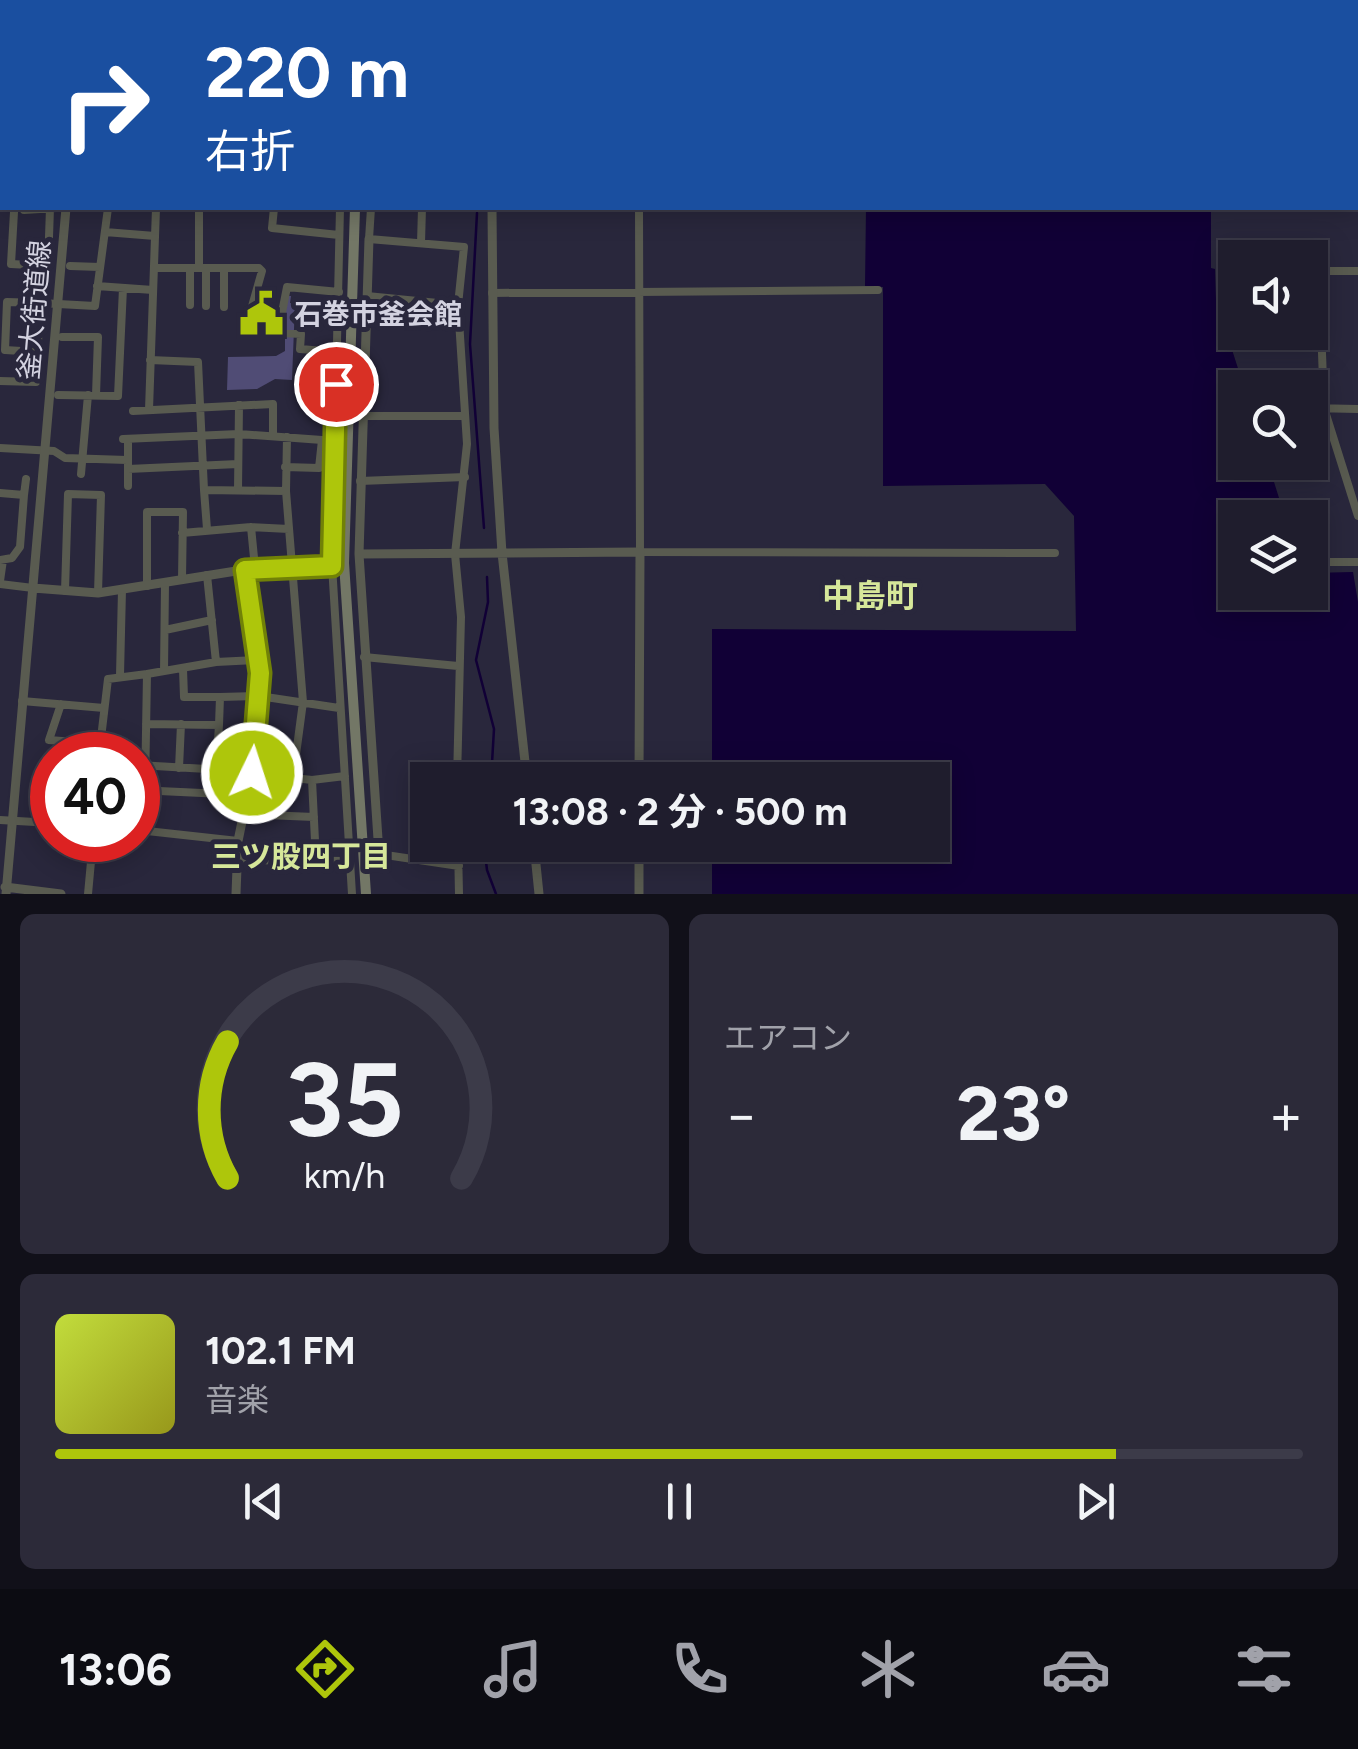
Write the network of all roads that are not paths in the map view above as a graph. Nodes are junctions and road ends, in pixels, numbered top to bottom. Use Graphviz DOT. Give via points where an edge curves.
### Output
graph roads {
  1 [pos="21,210"];
  2 [pos="53,210"];
  3 [pos="66,210"];
  4 [pos="108,210"];
  5 [pos="156,210"];
  6 [pos="199,210"];
  7 [pos="274,210"];
  8 [pos="340,210"];
  9 [pos="356,210"];
  10 [pos="371,210"];
  11 [pos="422,210"];
  12 [pos="492,210"];
  13 [pos="639,210"];
  14 [pos="14,212"];
  15 [pos="0,213"];
  16 [pos="105,232"];
  17 [pos="339,235"];
  18 [pos="155,236"];
  19 [pos="370,239"];
  20 [pos="422,243"];
  21 [pos="70,266"];
  22 [pos="100,267"];
  23 [pos="154,268"];
  24 [pos="198,268"];
  25 [pos="224,268"];
  26 [pos="1328,271"];
  27 [pos="1358,271"];
  28 [pos="97,286"];
  29 [pos="123,288"];
  30 [pos="153,290"];
  31 [pos="878,290"];
  32 [pos="339,292"];
  33 [pos="639,292"];
  34 [pos="492,293"];
  35 [pos="367,296"];
  36 [pos="40,304"];
  37 [pos="57,304"];
  38 [pos="190,306"];
  39 [pos="206,306"];
  40 [pos="458,306"];
  41 [pos="224,307"];
  42 [pos="278,332"];
  43 [pos="62,337"];
  44 [pos="38,352"];
  45 [pos="337,352"];
  46 [pos="150,360"];
  47 [pos="0,380"];
  48 [pos="58,394"];
  49 [pos="92,395"];
  50 [pos="239,405"];
  51 [pos="201,407"];
  52 [pos="1328,408"];
  53 [pos="1358,409"];
  54 [pos="148,410"];
  55 [pos="134,411"];
  56 [pos="363,416"];
  57 [pos="464,416"];
  58 [pos="1328,421"];
  59 [pos="239,434"];
  60 [pos="202,436"];
  61 [pos="273,436"];
  62 [pos="286,437"];
  63 [pos="0,448"];
  64 [pos="44,451"];
  65 [pos="82,458"];
  66 [pos="238,464"];
  67 [pos="127,465"];
  68 [pos="204,466"];
  69 [pos="285,467"];
  70 [pos="81,474"];
  71 [pos="465,476"];
  72 [pos="26,479"];
  73 [pos="360,481"];
  74 [pos="128,486"];
  75 [pos="204,490"];
  76 [pos="238,490"];
  77 [pos="286,491"];
  78 [pos="0,493"];
  79 [pos="24,495"];
  80 [pos="1358,516"];
  81 [pos="251,527"];
  82 [pos="208,529"];
  83 [pos="290,529"];
  84 [pos="182,532"];
  85 [pos="502,552"];
  86 [pos="640,552"];
  87 [pos="1055,553"];
  88 [pos="359,554"];
  89 [pos="455,554"];
  90 [pos="1,560"];
  91 [pos="1328,562"];
  92 [pos="1358,562"];
  93 [pos="292,566"];
  94 [pos="332,566"];
  95 [pos="250,569"];
  96 [pos="206,575"];
  97 [pos="182,580"];
  98 [pos="0,583"];
  99 [pos="165,584"];
  100 [pos="148,586"];
  101 [pos="33,588"];
  102 [pos="122,590"];
  103 [pos="65,591"];
  104 [pos="98,593"];
  105 [pos="212,620"];
  106 [pos="164,630"];
  107 [pos="364,657"];
  108 [pos="258,660"];
  109 [pos="216,662"];
  110 [pos="458,666"];
  111 [pos="183,669"];
  112 [pos="164,672"];
  113 [pos="146,674"];
  114 [pos="120,676"];
  115 [pos="259,696"];
  116 [pos="220,697"];
  117 [pos="22,701"];
  118 [pos="303,702"];
  119 [pos="62,704"];
  120 [pos="104,708"];
  121 [pos="340,708"];
  122 [pos="146,724"];
  123 [pos="180,724"];
  124 [pos="219,725"];
  125 [pos="52,732"];
  126 [pos="101,732"];
  127 [pos="145,732"];
  128 [pos="457,762"];
  129 [pos="524,762"];
  130 [pos="639,762"];
  131 [pos="160,767"];
  132 [pos="179,768"];
  133 [pos="220,770"];
  134 [pos="252,773"];
  135 [pos="345,776"];
  136 [pos="293,777"];
  137 [pos="312,780"];
  138 [pos="160,791"];
  139 [pos="242,814"];
  140 [pos="314,817"];
  141 [pos="6,821"];
  142 [pos="160,832"];
  143 [pos="238,841"];
  144 [pos="380,854"];
  145 [pos="238,860"];
  146 [pos="316,861"];
  147 [pos="350,861"];
  148 [pos="91,862"];
  149 [pos="458,862"];
  150 [pos="536,862"];
  151 [pos="639,862"];
  152 [pos="458,866"];
  153 [pos="4,889"];
  154 [pos="62,894"];
  155 [pos="88,894"];
  156 [pos="236,894"];
  157 [pos="352,894"];
  158 [pos="366,894"];
  159 [pos="459,894"];
  160 [pos="539,894"];
  161 [pos="639,894"];
  1 -- 14 [label="street"];
  2 -- 14 [label="street" via="48,266 12,264"];
  3 -- 37 [label="street, 釜大街道線"];
  4 -- 16 [label="street"];
  5 -- 18 [label="street"];
  6 -- 24 [label="street"];
  7 -- 17 [label="street" via="272,228"];
  8 -- 17 [label="street"];
  9 -- 158 [label="main road" via="344,563"];
  10 -- 19 [label="street"];
  11 -- 20 [label="street"];
  12 -- 34 [label="street"];
  13 -- 33 [label="street"];
  14 -- 15 [label="street"];
  16 -- 18 [label="street"];
  16 -- 22 [label="street"];
  17 -- 32 [label="street"];
  18 -- 23 [label="street"];
  19 -- 20 [label="street"];
  19 -- 35 [label="street"];
  20 -- 40 [label="street" via="464,247"];
  21 -- 22 [label="street"];
  22 -- 28 [label="street"];
  23 -- 24 [label="street"];
  23 -- 30 [label="street"];
  24 -- 25 [label="street"];
  24 -- 38 [label="street"];
  24 -- 39 [label="street"];
  25 -- 41 [label="street"];
  25 -- 42 [label="street" via="259,268 245,331"];
  26 -- 27 [label="street"];
  28 -- 29 [label="street"];
  28 -- 37 [label="street" via="95,306"];
  29 -- 30 [label="street"];
  29 -- 49 [label="street" via="118,396"];
  30 -- 46 [label="street"];
  31 -- 33 [label="street"];
  32 -- 42 [label="street" via="286,287"];
  32 -- 45 [label="street"];
  33 -- 34 [label="street"];
  33 -- 86 [label="street"];
  34 -- 85 [label="street"];
  35 -- 40 [label="street"];
  35 -- 56 [label="street"];
  36 -- 37 [label="street"];
  36 -- 44 [label="street"];
  36 -- 44 [label="street" via="7,302 4,350"];
  37 -- 64 [label="street, 釜大街道線"];
  40 -- 57 [label="street"];
  42 -- 45 [label="street" via="301,334 300,349"];
  43 -- 49 [label="street" via="98,337"];
  44 -- 47 [label="street" via="36,382"];
  45 -- 94 [label="street"];
  46 -- 51 [label="street" via="198,362"];
  46 -- 54 [label="street"];
  48 -- 49 [label="street"];
  49 -- 65 [label="street"];
  50 -- 51 [label="street"];
  50 -- 59 [label="street"];
  50 -- 61 [label="street" via="273,404"];
  51 -- 54 [label="street"];
  51 -- 60 [label="street"];
  52 -- 53 [label="street"];
  54 -- 55 [label="street"];
  56 -- 57 [label="street"];
  56 -- 73 [label="street"];
  57 -- 71 [label="street"];
  58 -- 80 [label="street"];
  59 -- 60 [label="street"];
  59 -- 61 [label="street"];
  59 -- 66 [label="street"];
  60 -- 67 [label="street" via="125,439"];
  60 -- 68 [label="street"];
  61 -- 62 [label="street"];
  62 -- 69 [label="street"];
  62 -- 69 [label="street" via="322,440 320,466"];
  63 -- 64 [label="street"];
  64 -- 65 [label="street"];
  64 -- 101 [label="street, 釜大街道線"];
  65 -- 67 [label="street"];
  65 -- 70 [label="street"];
  66 -- 68 [label="street"];
  66 -- 76 [label="street"];
  67 -- 68 [label="street"];
  67 -- 74 [label="street"];
  68 -- 75 [label="street"];
  69 -- 77 [label="street"];
  71 -- 73 [label="street"];
  71 -- 89 [label="street"];
  72 -- 79 [label="street"];
  73 -- 88 [label="street"];
  75 -- 76 [label="street"];
  75 -- 82 [label="street"];
  76 -- 77 [label="street"];
  77 -- 83 [label="street"];
  78 -- 79 [label="street"];
  79 -- 90 [label="street" via="20,547"];
  81 -- 82 [label="street"];
  81 -- 83 [label="street"];
  81 -- 95 [label="street"];
  82 -- 84 [label="street"];
  83 -- 93 [label="street"];
  84 -- 97 [label="street"];
  84 -- 100 [label="street" via="183,512 147,512"];
  85 -- 86 [label="street"];
  85 -- 89 [label="street"];
  85 -- 129 [label="street"];
  86 -- 87 [label="street"];
  86 -- 130 [label="street"];
  88 -- 89 [label="street"];
  88 -- 107 [label="street"];
  89 -- 110 [label="street" via="462,617"];
  90 -- 98 [label="street"];
  91 -- 92 [label="street"];
  93 -- 94 [label="street"];
  93 -- 95 [label="street"];
  93 -- 118 [label="street"];
  94 -- 121 [label="street"];
  95 -- 96 [label="street"];
  95 -- 108 [label="street"];
  96 -- 97 [label="street"];
  96 -- 105 [label="street"];
  97 -- 99 [label="street"];
  98 -- 101 [label="street"];
  99 -- 100 [label="street"];
  99 -- 106 [label="street"];
  100 -- 102 [label="street"];
  101 -- 103 [label="street"];
  101 -- 117 [label="street, 釜大街道線"];
  102 -- 104 [label="street"];
  102 -- 114 [label="street"];
  103 -- 104 [label="street"];
  103 -- 104 [label="street" via="68,494 101,495"];
  105 -- 106 [label="street"];
  105 -- 109 [label="street"];
  106 -- 112 [label="street"];
  107 -- 110 [label="street"];
  107 -- 144 [label="street"];
  108 -- 109 [label="street"];
  108 -- 115 [label="street"];
  109 -- 111 [label="street"];
  110 -- 128 [label="street"];
  111 -- 112 [label="street"];
  111 -- 116 [label="street" via="184,698"];
  112 -- 113 [label="street"];
  113 -- 114 [label="street"];
  113 -- 122 [label="street"];
  114 -- 120 [label="street" via="108,679"];
  115 -- 116 [label="street"];
  115 -- 118 [label="street"];
  115 -- 134 [label="street"];
  116 -- 124 [label="street"];
  117 -- 119 [label="street"];
  117 -- 141 [label="street, 釜大街道線"];
  118 -- 121 [label="street"];
  118 -- 136 [label="street"];
  119 -- 120 [label="street"];
  119 -- 125 [label="street"];
  120 -- 126 [label="street"];
  121 -- 135 [label="street"];
  122 -- 123 [label="street"];
  122 -- 127 [label="street"];
  123 -- 124 [label="street"];
  123 -- 132 [label="street"];
  124 -- 133 [label="street"];
  131 -- 132 [label="street"];
  132 -- 133 [label="street"];
  133 -- 134 [label="street"];
  133 -- 138 [label="street" via="223,794"];
  134 -- 136 [label="street"];
  134 -- 139 [label="street"];
  135 -- 137 [label="street"];
  135 -- 147 [label="street"];
  136 -- 137 [label="street"];
  137 -- 140 [label="street"];
  139 -- 140 [label="street"];
  139 -- 143 [label="street"];
  140 -- 146 [label="street"];
  141 -- 153 [label="street, 釜大街道線"];
  142 -- 143 [label="street"];
  143 -- 145 [label="street"];
  144 -- 152 [label="street"];
  145 -- 146 [label="street"];
  145 -- 156 [label="street"];
  146 -- 147 [label="street"];
  147 -- 157 [label="street"];
  148 -- 155 [label="street"];
  149 -- 152 [label="street"];
  150 -- 160 [label="street"];
  151 -- 161 [label="street"];
  152 -- 159 [label="street"];
  153 -- 154 [label="street"];
}
